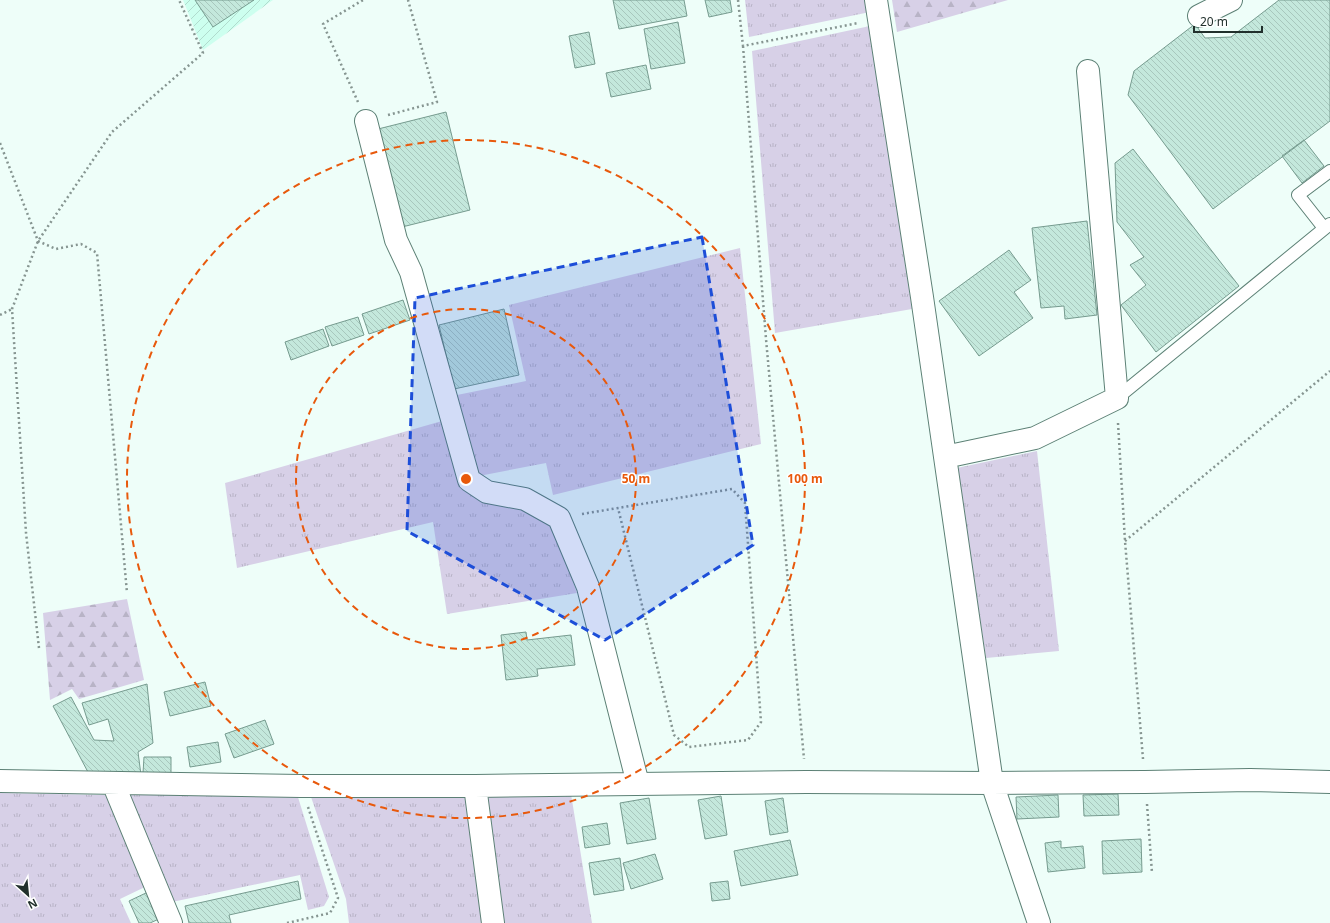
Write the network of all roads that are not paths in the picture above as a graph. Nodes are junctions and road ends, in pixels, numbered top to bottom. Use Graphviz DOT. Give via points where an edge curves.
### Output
graph roads {
  1 [pos="1231,0"];
  2 [pos="877,9"];
  3 [pos="1199,16"];
  4 [pos="1088,71"];
  5 [pos="366,121"];
  6 [pos="1330,171"];
  7 [pos="1327,226"];
  8 [pos="1117,398"];
  9 [pos="945,457"];
  10 [pos="0,781"];
  11 [pos="1330,782"];
  12 [pos="113,783"];
  13 [pos="992,783"];
  14 [pos="638,784"];
  15 [pos="475,786"];
  16 [pos="171,923"];
  17 [pos="494,923"];
  18 [pos="1040,923"];
  1 -- 3 [label="street"];
  2 -- 9 [label="street"];
  4 -- 8 [label="street"];
  5 -- 14 [label="street" via="396,240 411,272 469,480 486,492 525,499 560,518 588,587"];
  6 -- 7 [label="lane" via="1298,195"];
  7 -- 8 [label="lane"];
  8 -- 9 [label="street" via="1035,438"];
  9 -- 13 [label="street"];
  10 -- 12 [label="street"];
  11 -- 13 [label="street" via="1250,780"];
  12 -- 15 [label="street"];
  12 -- 16 [label="street"];
  13 -- 14 [label="street"];
  13 -- 18 [label="street"];
  14 -- 15 [label="street"];
  15 -- 17 [label="street"];
}
